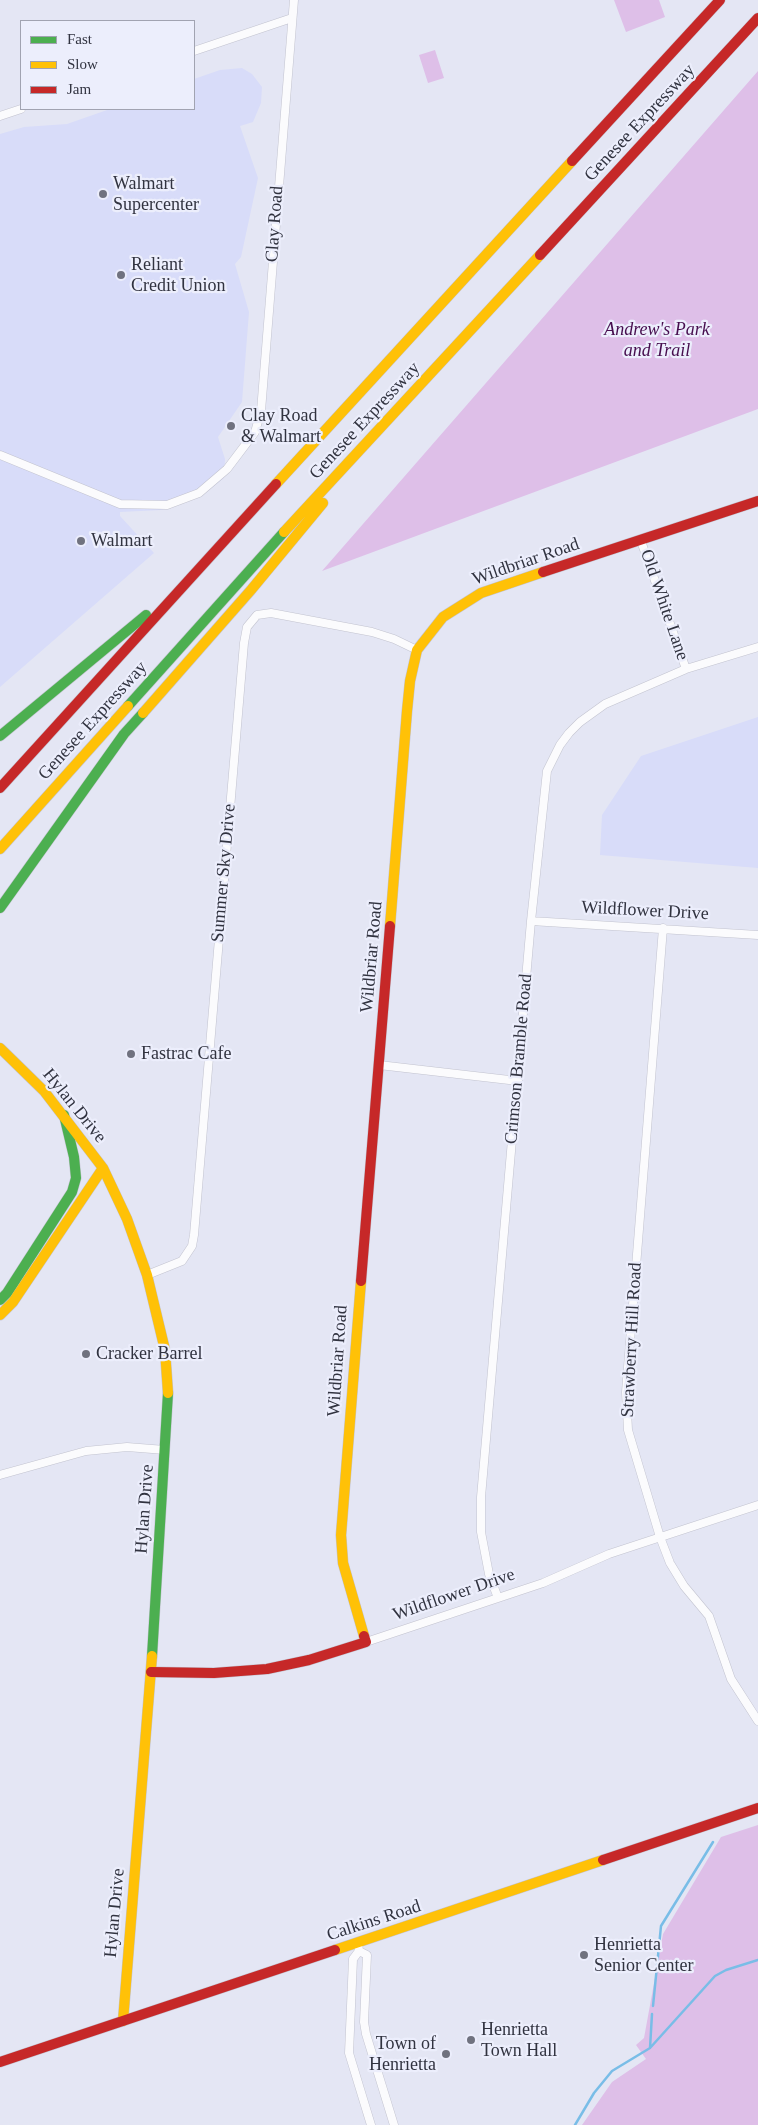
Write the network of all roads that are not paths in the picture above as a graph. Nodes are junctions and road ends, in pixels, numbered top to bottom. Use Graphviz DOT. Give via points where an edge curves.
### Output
graph roads {
  1 [pos="294,0"];
  2 [pos="720,0"];
  3 [pos="292,18"];
  4 [pos="758,18"];
  5 [pos="195,51"];
  6 [pos="20,109"];
  7 [pos="0,116"];
  8 [pos="417,390"];
  9 [pos="0,455"];
  10 [pos="758,501"];
  11 [pos="642,541"];
  12 [pos="183,585"];
  13 [pos="758,647"];
  14 [pos="417,650"];
  15 [pos="686,669"];
  16 [pos="0,736"];
  17 [pos="0,788"];
  18 [pos="0,849"];
  19 [pos="0,908"];
  20 [pos="531,921"];
  21 [pos="663,928"];
  22 [pos="758,934"];
  23 [pos="0,1048"];
  24 [pos="379,1065"];
  25 [pos="518,1081"];
  26 [pos="64,1115"];
  27 [pos="103,1168"];
  28 [pos="147,1275"];
  29 [pos="0,1300"];
  30 [pos="0,1315"];
  31 [pos="165,1450"];
  32 [pos="0,1475"];
  33 [pos="758,1505"];
  34 [pos="660,1537"];
  35 [pos="498,1598"];
  36 [pos="366,1642"];
  37 [pos="151,1672"];
  38 [pos="758,1721"];
  39 [pos="758,1808"];
  40 [pos="359,1947"];
  41 [pos="123,2021"];
  42 [pos="0,2062"];
  43 [pos="371,2125"];
  44 [pos="394,2125"];
  1 -- 3 [label="street, Clay Road"];
  2 -- 12 [label="main road, Genesee Expressway"];
  3 -- 5 [label="street"];
  3 -- 9 [label="street, Clay Road" via="261,412 255,432 247,444 227,469 199,493 167,505 120,504"];
  4 -- 8 [label="main road, Genesee Expressway"];
  6 -- 7 [label="street"];
  8 -- 18 [label="main road, Genesee Expressway" via="255,564"];
  8 -- 19 [label="main road" via="251,590 124,734"];
  10 -- 11 [label="main road, Wildbriar Road"];
  11 -- 14 [label="main road, Wildbriar Road" via="481,592 443,617"];
  11 -- 15 [label="street, Old White Lane"];
  12 -- 16 [label="main road"];
  12 -- 17 [label="main road, Genesee Expressway"];
  13 -- 15 [label="street, Crimson Bramble Road"];
  14 -- 24 [label="main road, Wildbriar Road" via="409,696"];
  14 -- 28 [label="street, Summer Sky Drive" via="372,632 271,613 257,615 247,627 194,1235 192,1246 182,1261"];
  15 -- 20 [label="street, Crimson Bramble Road" via="605,704 580,722 560,745 547,771 544,788"];
  20 -- 21 [label="street, Wildflower Drive"];
  20 -- 25 [label="street, Crimson Bramble Road"];
  21 -- 22 [label="street, Wildflower Drive"];
  21 -- 34 [label="street, Strawberry Hill Road" via="626,1392 632,1449"];
  23 -- 26 [label="main road, Hylan Drive"];
  24 -- 25 [label="street"];
  24 -- 36 [label="main road, Wildbriar Road" via="341,1535 343,1563"];
  25 -- 35 [label="street, Crimson Bramble Road" via="481,1497 484,1552"];
  26 -- 27 [label="main road, Hylan Drive"];
  26 -- 29 [label="main road" via="74,1157 76,1178 72,1192"];
  27 -- 28 [label="main road, Hylan Drive" via="127,1219"];
  27 -- 30 [label="main road" via="13,1302"];
  28 -- 31 [label="main road, Hylan Drive" via="165,1350 169,1400"];
  31 -- 32 [label="street" via="127,1447 86,1450"];
  31 -- 37 [label="main road, Hylan Drive"];
  33 -- 34 [label="street, Wildflower Drive"];
  34 -- 35 [label="street, Wildflower Drive"];
  34 -- 38 [label="street, Strawberry Hill Road" via="684,1586 709,1616 731,1679"];
  35 -- 36 [label="street, Wildflower Drive"];
  36 -- 37 [label="main road, Wildflower Drive" via="310,1660 267,1669 214,1673"];
  37 -- 41 [label="main road, Hylan Drive"];
  39 -- 40 [label="main road, Calkins Road"];
  40 -- 41 [label="main road, Calkins Road"];
  40 -- 43 [label="street" via="353,1959 349,2052"];
  40 -- 44 [label="street" via="366,1955 364,2022"];
  41 -- 42 [label="main road, Calkins Road"];
}
